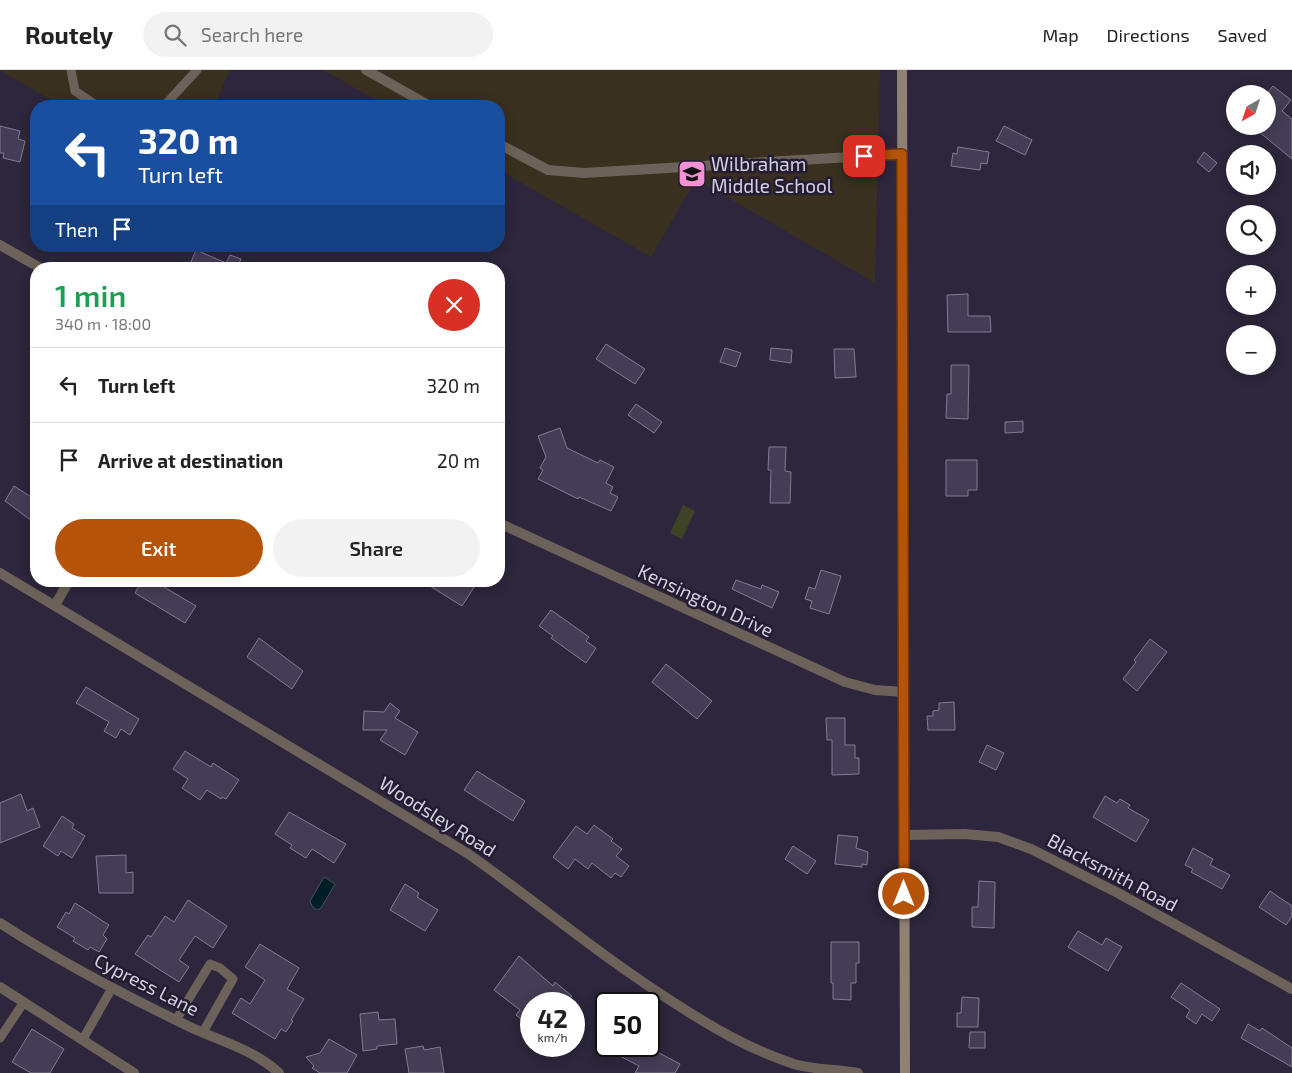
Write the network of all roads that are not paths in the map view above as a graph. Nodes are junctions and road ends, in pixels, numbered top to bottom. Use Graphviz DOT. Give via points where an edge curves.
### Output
graph roads {
  1 [pos="71,70"];
  2 [pos="198,70"];
  3 [pos="366,70"];
  4 [pos="902,70"];
  5 [pos="88,100"];
  6 [pos="170,100"];
  7 [pos="419,100"];
  8 [pos="505,147"];
  9 [pos="902,154"];
  10 [pos="0,245"];
  11 [pos="30,262"];
  12 [pos="505,525"];
  13 [pos="0,573"];
  14 [pos="66,587"];
  15 [pos="55,605"];
  16 [pos="904,692"];
  17 [pos="904,834"];
  18 [pos="0,923"];
  19 [pos="0,987"];
  20 [pos="112,988"];
  21 [pos="1292,989"];
  22 [pos="24,1002"];
  23 [pos="176,1020"];
  24 [pos="203,1032"];
  25 [pos="0,1038"];
  26 [pos="83,1039"];
  27 [pos="134,1073"];
  28 [pos="279,1073"];
  29 [pos="858,1073"];
  30 [pos="905,1073"];
  1 -- 5 [label="lane" via="75,91"];
  2 -- 6 [label="lane"];
  3 -- 7 [label="street"];
  4 -- 9 [label="main road"];
  8 -- 9 [label="street" via="548,170 584,173"];
  9 -- 16 [label="main road"];
  10 -- 11 [label="street"];
  12 -- 16 [label="street, Kensington Drive" via="844,682 876,690"];
  13 -- 15 [label="street, Woodsley Road"];
  14 -- 15 [label="street"];
  15 -- 29 [label="street, Woodsley Road" via="467,853 616,965 714,1029 758,1051 796,1064"];
  16 -- 17 [label="main road"];
  17 -- 21 [label="street, Blacksmith Road" via="998,837 1031,849"];
  17 -- 30 [label="main road"];
  18 -- 20 [label="street, Cypress Lane"];
  19 -- 22 [label="street"];
  20 -- 23 [label="street, Cypress Lane"];
  20 -- 26 [label="lane"];
  22 -- 25 [label="lane"];
  22 -- 26 [label="street"];
  23 -- 24 [label="street, Cypress Lane"];
  23 -- 24 [label="lane" via="210,964 220,968 233,979"];
  24 -- 28 [label="street, Cypress Lane" via="252,1053"];
  26 -- 27 [label="street"];
}
